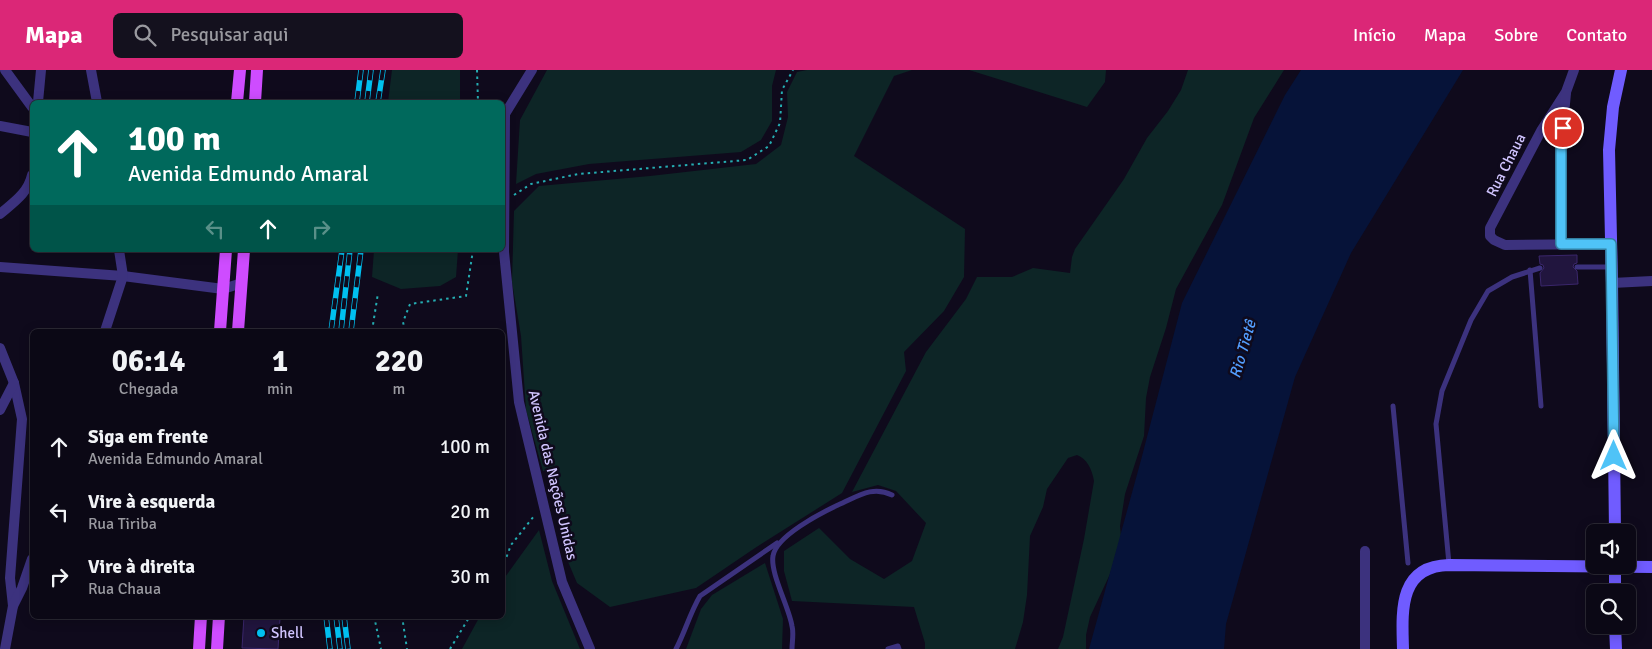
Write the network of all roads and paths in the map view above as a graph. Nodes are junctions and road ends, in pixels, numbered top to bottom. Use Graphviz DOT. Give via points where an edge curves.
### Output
graph roads {
  1 [pos="5,70"];
  2 [pos="41,70"];
  3 [pos="91,70"];
  4 [pos="240,70"];
  5 [pos="257,70"];
  6 [pos="477,70"];
  7 [pos="532,70"];
  8 [pos="793,70"];
  9 [pos="1574,70"];
  10 [pos="1621,70"];
  11 [pos="1566,92"];
  12 [pos="38,100"];
  13 [pos="97,100"];
  14 [pos="237,100"];
  15 [pos="255,100"];
  16 [pos="478,100"];
  17 [pos="30,104"];
  18 [pos="505,114"];
  19 [pos="0,126"];
  20 [pos="30,132"];
  21 [pos="30,184"];
  22 [pos="505,201"];
  23 [pos="0,214"];
  24 [pos="1561,244"];
  25 [pos="1611,244"];
  26 [pos="119,252"];
  27 [pos="226,252"];
  28 [pos="244,252"];
  29 [pos="472,252"];
  30 [pos="504,252"];
  31 [pos="1577,267"];
  32 [pos="1612,267"];
  33 [pos="0,268"];
  34 [pos="1540,268"];
  35 [pos="1530,270"];
  36 [pos="122,276"];
  37 [pos="1652,281"];
  38 [pos="242,283"];
  39 [pos="1612,283"];
  40 [pos="223,289"];
  41 [pos="378,293"];
  42 [pos="106,329"];
  43 [pos="220,329"];
  44 [pos="238,329"];
  45 [pos="372,329"];
  46 [pos="405,329"];
  47 [pos="0,348"];
  48 [pos="14,383"];
  49 [pos="1393,406"];
  50 [pos="1541,406"];
  51 [pos="0,410"];
  52 [pos="892,495"];
  53 [pos="543,505"];
  54 [pos="1615,524"];
  55 [pos="779,542"];
  56 [pos="1365,551"];
  57 [pos="505,561"];
  58 [pos="1408,563"];
  59 [pos="30,565"];
  60 [pos="1449,565"];
  61 [pos="1586,566"];
  62 [pos="1636,567"];
  63 [pos="1652,567"];
  64 [pos="13,606"];
  65 [pos="201,619"];
  66 [pos="219,619"];
  67 [pos="375,619"];
  68 [pos="403,619"];
  69 [pos="468,619"];
  70 [pos="1615,634"];
  71 [pos="5,649"];
  72 [pos="199,649"];
  73 [pos="217,649"];
  74 [pos="381,649"];
  75 [pos="408,649"];
  76 [pos="450,649"];
  77 [pos="590,649"];
  78 [pos="676,649"];
  79 [pos="792,649"];
  80 [pos="888,649"];
  81 [pos="899,649"];
  82 [pos="1365,649"];
  83 [pos="1403,649"];
  84 [pos="1616,649"];
  1 -- 17 [label="street"];
  2 -- 12 [label="street"];
  3 -- 13 [label="street"];
  4 -- 14 [label="main road"];
  5 -- 15 [label="main road"];
  6 -- 16 [label="path"];
  7 -- 18 [label="street, Avenida das Nações Unidas"];
  8 -- 22 [label="path" via="782,90 780,123 769,146 747,160 578,174 531,184"];
  9 -- 11 [label="street, Rua Chaua"];
  10 -- 25 [label="main road" via="1609,150"];
  11 -- 24 [label="street, Rua Chaua" via="1561,146"];
  11 -- 24 [label="street, Rua Chaua" via="1541,131 1490,228 1490,236 1504,245"];
  19 -- 20 [label="street"];
  21 -- 23 [label="street" via="26,192"];
  24 -- 25 [label="street"];
  25 -- 32 [label="main road"];
  26 -- 36 [label="street"];
  27 -- 40 [label="main road"];
  28 -- 38 [label="main road"];
  29 -- 46 [label="path" via="466,296 410,304 403,322"];
  30 -- 53 [label="street, Avenida das Nações Unidas" via="519,402"];
  31 -- 32 [label="lane"];
  32 -- 39 [label="main road"];
  33 -- 36 [label="street"];
  34 -- 35 [label="lane"];
  35 -- 50 [label="lane"];
  35 -- 60 [label="lane" via="1488,291 1471,320 1442,391 1436,424"];
  36 -- 40 [label="street"];
  36 -- 42 [label="street"];
  37 -- 39 [label="street"];
  38 -- 40 [label="street"];
  38 -- 44 [label="main road"];
  39 -- 54 [label="main road"];
  40 -- 43 [label="main road"];
  41 -- 45 [label="path"];
  47 -- 48 [label="street"];
  48 -- 51 [label="street"];
  48 -- 64 [label="street" via="22,419 10,578"];
  49 -- 58 [label="lane"];
  52 -- 55 [label="lane" via="883,491 866,493 825,512"];
  53 -- 57 [label="path" via="511,545"];
  53 -- 77 [label="street, Avenida das Nações Unidas" via="562,582"];
  55 -- 78 [label="lane" via="700,596"];
  55 -- 79 [label="lane" via="773,554 773,566 793,627"];
  56 -- 82 [label="street"];
  59 -- 64 [label="street"];
  60 -- 61 [label="main road"];
  60 -- 83 [label="main road" via="1428,569 1410,584 1402,609"];
  62 -- 63 [label="main road"];
  64 -- 71 [label="street"];
  65 -- 72 [label="main road"];
  66 -- 73 [label="main road"];
  67 -- 74 [label="path"];
  68 -- 75 [label="path"];
  69 -- 76 [label="path"];
  70 -- 84 [label="main road"];
  80 -- 81 [label="lane" via="898,646"];
}
